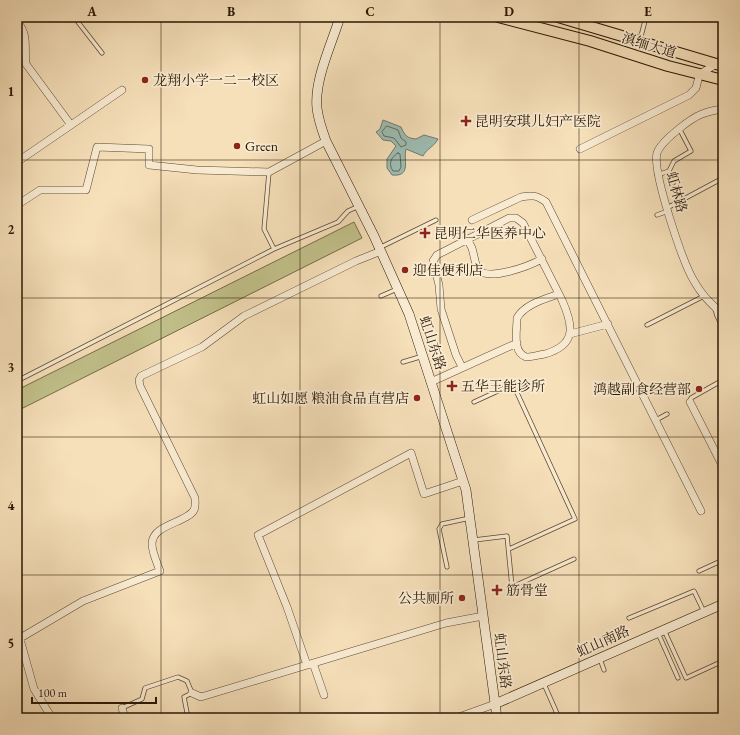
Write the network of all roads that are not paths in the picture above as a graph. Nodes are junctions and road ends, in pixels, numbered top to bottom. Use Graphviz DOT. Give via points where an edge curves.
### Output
graph roads {
  1 [pos="74,17"];
  2 [pos="340,17"];
  3 [pos="498,17"];
  4 [pos="558,17"];
  5 [pos="646,17"];
  6 [pos="17,20"];
  7 [pos="640,40"];
  8 [pos="654,45"];
  9 [pos="102,53"];
  10 [pos="650,60"];
  11 [pos="721,63"];
  12 [pos="699,77"];
  13 [pos="723,80"];
  14 [pos="723,84"];
  15 [pos="122,90"];
  16 [pos="723,109"];
  17 [pos="71,125"];
  18 [pos="680,130"];
  19 [pos="326,141"];
  20 [pos="580,149"];
  21 [pos="17,162"];
  22 [pos="669,171"];
  23 [pos="269,172"];
  24 [pos="657,175"];
  25 [pos="723,178"];
  26 [pos="674,183"];
  27 [pos="17,205"];
  28 [pos="359,206"];
  29 [pos="668,210"];
  30 [pos="657,215"];
  31 [pos="436,220"];
  32 [pos="472,220"];
  33 [pos="467,239"];
  34 [pos="274,249"];
  35 [pos="380,249"];
  36 [pos="542,259"];
  37 [pos="398,288"];
  38 [pos="559,294"];
  39 [pos="381,296"];
  40 [pos="704,296"];
  41 [pos="720,311"];
  42 [pos="608,324"];
  43 [pos="646,325"];
  44 [pos="723,328"];
  45 [pos="570,334"];
  46 [pos="517,343"];
  47 [pos="423,356"];
  48 [pos="403,362"];
  49 [pos="462,367"];
  50 [pos="723,380"];
  51 [pos="17,381"];
  52 [pos="430,382"];
  53 [pos="474,402"];
  54 [pos="690,402"];
  55 [pos="667,414"];
  56 [pos="656,420"];
  57 [pos="723,467"];
  58 [pos="463,481"];
  59 [pos="701,511"];
  60 [pos="471,518"];
  61 [pos="474,540"];
  62 [pos="509,549"];
  63 [pos="574,559"];
  64 [pos="723,560"];
  65 [pos="447,568"];
  66 [pos="699,571"];
  67 [pos="723,604"];
  68 [pos="704,612"];
  69 [pos="483,616"];
  70 [pos="629,618"];
  71 [pos="661,631"];
  72 [pos="19,639"];
  73 [pos="599,658"];
  74 [pos="723,661"];
  75 [pos="310,664"];
  76 [pos="604,670"];
  77 [pos="678,678"];
  78 [pos="543,683"];
  79 [pos="192,693"];
  80 [pos="324,695"];
  81 [pos="495,704"];
  82 [pos="122,708"];
  83 [pos="52,718"];
  84 [pos="124,718"];
  85 [pos="188,718"];
  86 [pos="456,718"];
  87 [pos="496,718"];
  88 [pos="559,718"];
  1 -- 9 [label="lane"];
  2 -- 19 [label="street, 虹山东路" via="318,93 317,107"];
  3 -- 10 [label="main road, 滇缅大道"];
  4 -- 7 [label="main road, 滇缅大道"];
  5 -- 7 [label="lane"];
  6 -- 17 [label="street" via="27,42 26,64"];
  7 -- 8 [label="main road, 滇缅大道"];
  8 -- 10 [label="main road" via="659,52"];
  8 -- 11 [label="main road, 滇缅大道"];
  10 -- 12 [label="main road, 滇缅大道"];
  11 -- 12 [label="street"];
  12 -- 13 [label="main road, 滇缅大道"];
  12 -- 14 [label="main road"];
  12 -- 20 [label="street" via="696,88 689,95"];
  15 -- 17 [label="street"];
  16 -- 18 [label="street, 虹林路" via="702,114"];
  17 -- 21 [label="street"];
  18 -- 22 [label="lane" via="692,151 674,161"];
  18 -- 24 [label="street, 虹林路" via="663,142 658,150"];
  19 -- 23 [label="street"];
  19 -- 28 [label="street, 虹山东路"];
  22 -- 24 [label="lane"];
  22 -- 26 [label="lane"];
  23 -- 27 [label="street" via="197,170 149,165 149,149 97,147 86,190 40,190"];
  23 -- 34 [label="lane" via="264,229"];
  24 -- 29 [label="street, 虹林路"];
  25 -- 29 [label="lane"];
  28 -- 34 [label="lane" via="348,211 338,222"];
  28 -- 35 [label="street, 虹山东路"];
  29 -- 30 [label="lane"];
  29 -- 40 [label="street, 虹林路" via="689,272"];
  31 -- 35 [label="lane"];
  32 -- 42 [label="street" via="521,197 530,195 546,202"];
  33 -- 36 [label="street" via="472,248 476,269 483,273 519,269"];
  33 -- 36 [label="street" via="513,217 523,223"];
  33 -- 49 [label="street" via="437,255 433,261 442,309"];
  34 -- 51 [label="lane"];
  35 -- 37 [label="street, 虹山东路"];
  35 -- 72 [label="street" via="244,316 202,348 141,376 140,386 195,498 196,506 193,512 161,529 154,536 152,544 160,571 83,600"];
  36 -- 38 [label="street"];
  37 -- 39 [label="lane"];
  37 -- 47 [label="street, 虹山东路"];
  38 -- 45 [label="street" via="565,307"];
  38 -- 46 [label="street" via="541,300 520,314 517,318"];
  40 -- 41 [label="street, 虹林路"];
  40 -- 43 [label="lane"];
  41 -- 44 [label="lane, 虹林路" via="717,316"];
  42 -- 45 [label="street"];
  42 -- 56 [label="street"];
  45 -- 46 [label="street" via="560,349 530,357 518,353"];
  46 -- 49 [label="street"];
  47 -- 48 [label="lane"];
  47 -- 52 [label="street, 虹山东路"];
  49 -- 52 [label="street"];
  50 -- 54 [label="lane" via="691,398"];
  52 -- 58 [label="street, 虹山东路"];
  53 -- 62 [label="lane" via="513,384 575,519"];
  54 -- 57 [label="street"];
  55 -- 56 [label="lane"];
  56 -- 59 [label="street"];
  58 -- 60 [label="street, 虹山东路"];
  58 -- 75 [label="street" via="424,494 411,453 258,535"];
  60 -- 61 [label="street, 虹山东路"];
  60 -- 65 [label="lane" via="442,524 439,529"];
  61 -- 62 [label="lane" via="507,536"];
  61 -- 69 [label="street, 虹山东路"];
  62 -- 63 [label="lane" via="512,587"];
  64 -- 66 [label="lane"];
  67 -- 68 [label="street, 虹山南路"];
  68 -- 70 [label="lane" via="694,590"];
  68 -- 71 [label="street, 虹山南路"];
  69 -- 75 [label="street" via="446,623"];
  69 -- 81 [label="street, 虹山东路"];
  71 -- 73 [label="street, 虹山南路"];
  71 -- 74 [label="lane" via="686,678"];
  71 -- 77 [label="lane"];
  72 -- 83 [label="street" via="34,688"];
  73 -- 76 [label="lane"];
  73 -- 78 [label="street, 虹山南路"];
  75 -- 79 [label="street" via="201,697"];
  75 -- 80 [label="street"];
  78 -- 81 [label="street, 虹山南路"];
  78 -- 88 [label="lane"];
  79 -- 82 [label="lane" via="187,680 178,677 145,688 142,699"];
  79 -- 85 [label="lane" via="184,697"];
  81 -- 86 [label="street"];
  81 -- 87 [label="street, 虹山东路"];
  82 -- 84 [label="street"];
}
